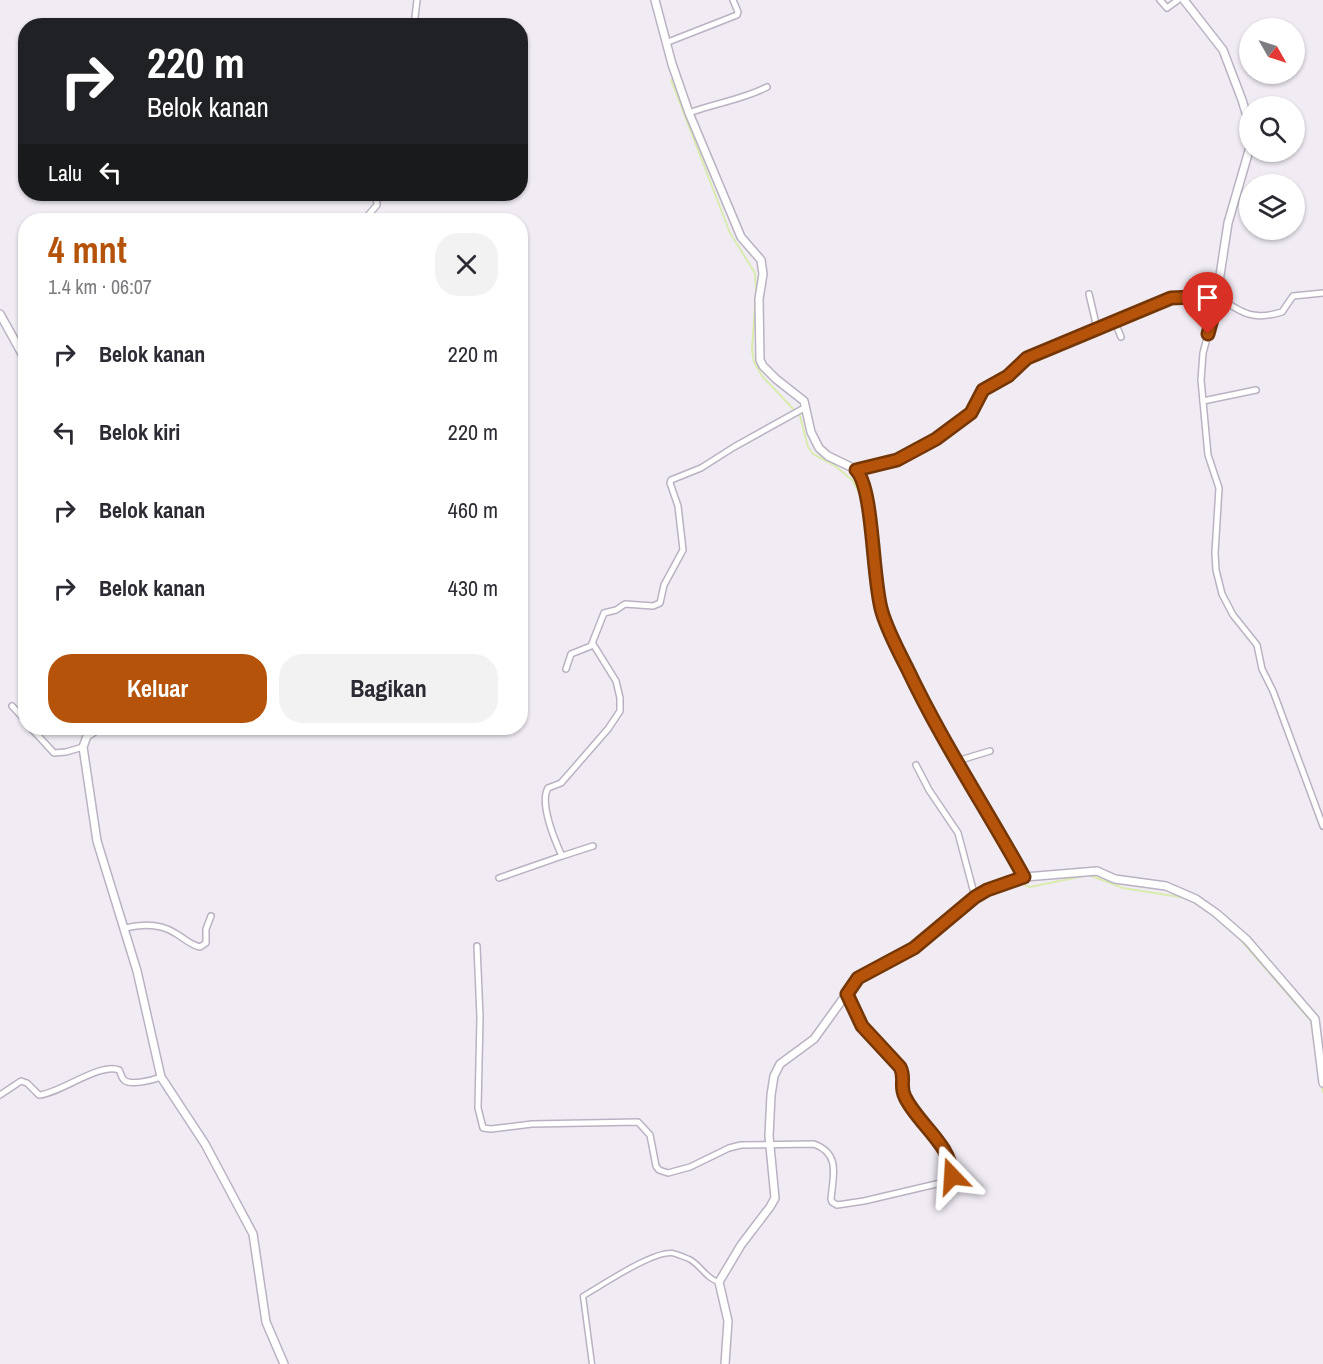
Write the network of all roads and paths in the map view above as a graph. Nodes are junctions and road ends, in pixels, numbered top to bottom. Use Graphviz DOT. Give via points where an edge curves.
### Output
graph roads {
  1 [pos="417,0"];
  2 [pos="655,0"];
  3 [pos="734,0"];
  4 [pos="1160,0"];
  5 [pos="1178,0"];
  6 [pos="1194,0"];
  7 [pos="1185,2"];
  8 [pos="415,18"];
  9 [pos="668,42"];
  10 [pos="767,87"];
  11 [pos="1240,96"];
  12 [pos="688,113"];
  13 [pos="1246,162"];
  14 [pos="1323,293"];
  15 [pos="1089,294"];
  16 [pos="1217,296"];
  17 [pos="0,314"];
  18 [pos="1115,322"];
  19 [pos="1097,328"];
  20 [pos="1121,337"];
  21 [pos="18,347"];
  22 [pos="1256,390"];
  23 [pos="1203,401"];
  24 [pos="804,408"];
  25 [pos="856,470"];
  26 [pos="593,644"];
  27 [pos="566,669"];
  28 [pos="12,706"];
  29 [pos="18,712"];
  30 [pos="37,735"];
  31 [pos="88,735"];
  32 [pos="83,747"];
  33 [pos="990,751"];
  34 [pos="957,761"];
  35 [pos="916,765"];
  36 [pos="1323,826"];
  37 [pos="593,846"];
  38 [pos="562,856"];
  39 [pos="1022,877"];
  40 [pos="499,878"];
  41 [pos="975,897"];
  42 [pos="212,916"];
  43 [pos="125,928"];
  44 [pos="477,946"];
  45 [pos="847,994"];
  46 [pos="1319,1022"];
  47 [pos="161,1077"];
  48 [pos="1323,1083"];
  49 [pos="0,1095"];
  50 [pos="770,1145"];
  51 [pos="718,1282"];
  52 [pos="284,1364"];
  53 [pos="592,1364"];
  54 [pos="726,1364"];
  1 -- 8 [label="street"];
  2 -- 9 [label="street"];
  3 -- 9 [label="street" via="737,15"];
  4 -- 5 [label="street" via="1167,8"];
  6 -- 7 [label="street"];
  7 -- 11 [label="street" via="1223,50"];
  9 -- 12 [label="street"];
  10 -- 12 [label="street"];
  12 -- 24 [label="street" via="741,237 760,260 760,360 776,379 801,398"];
  13 -- 16 [label="street" via="1228,224"];
  14 -- 16 [label="street" via="1297,294 1282,312 1263,316 1247,315"];
  15 -- 19 [label="street"];
  16 -- 18 [label="street" via="1174,297"];
  16 -- 23 [label="street" via="1203,353"];
  17 -- 21 [label="street"];
  18 -- 19 [label="street"];
  18 -- 20 [label="street"];
  19 -- 25 [label="street" via="1027,358 1008,376 983,390 971,413 936,439 897,460"];
  22 -- 23 [label="street"];
  23 -- 36 [label="street" via="1208,456 1219,488 1215,553 1218,580 1233,615 1257,645 1262,669"];
  24 -- 25 [label="street" via="819,448"];
  24 -- 26 [label="street" via="700,468 671,480 683,550 664,585 661,602 653,606 625,604 604,613"];
  25 -- 34 [label="street" via="862,478 868,506 882,613 923,702"];
  26 -- 27 [label="street" via="571,654"];
  26 -- 38 [label="street" via="616,681 620,711 561,783 545,793 554,838"];
  28 -- 29 [label="street"];
  30 -- 32 [label="street" via="54,753"];
  31 -- 32 [label="street"];
  32 -- 43 [label="street" via="97,841"];
  33 -- 34 [label="street"];
  34 -- 39 [label="street"];
  35 -- 41 [label="street" via="958,832"];
  37 -- 38 [label="street"];
  38 -- 40 [label="street"];
  39 -- 41 [label="street"];
  39 -- 46 [label="street" via="1097,871 1115,879 1166,886 1196,899 1246,940"];
  41 -- 45 [label="street" via="914,948 858,978"];
  42 -- 43 [label="street" via="206,929 206,943 200,947 175,932 148,924"];
  43 -- 47 [label="street"];
  44 -- 50 [label="street" via="478,1108 483,1128 638,1122 650,1135 656,1166 668,1173 729,1148"];
  45 -- 50 [label="street" via="814,1039 780,1064 771,1095"];
  45 -- 50 [label="street" via="862,1026 900,1067 905,1098 940,1143 952,1178 942,1184 837,1205 831,1199 833,1160 824,1148 814,1144"];
  46 -- 48 [label="street"];
  47 -- 49 [label="street" via="127,1082 119,1070 112,1068 45,1094 39,1095 21,1081"];
  47 -- 52 [label="street" via="205,1144 253,1234 266,1322"];
  50 -- 51 [label="street" via="775,1198"];
  51 -- 53 [label="street" via="692,1260 662,1254 583,1296"];
  51 -- 54 [label="street" via="728,1321"];
}
